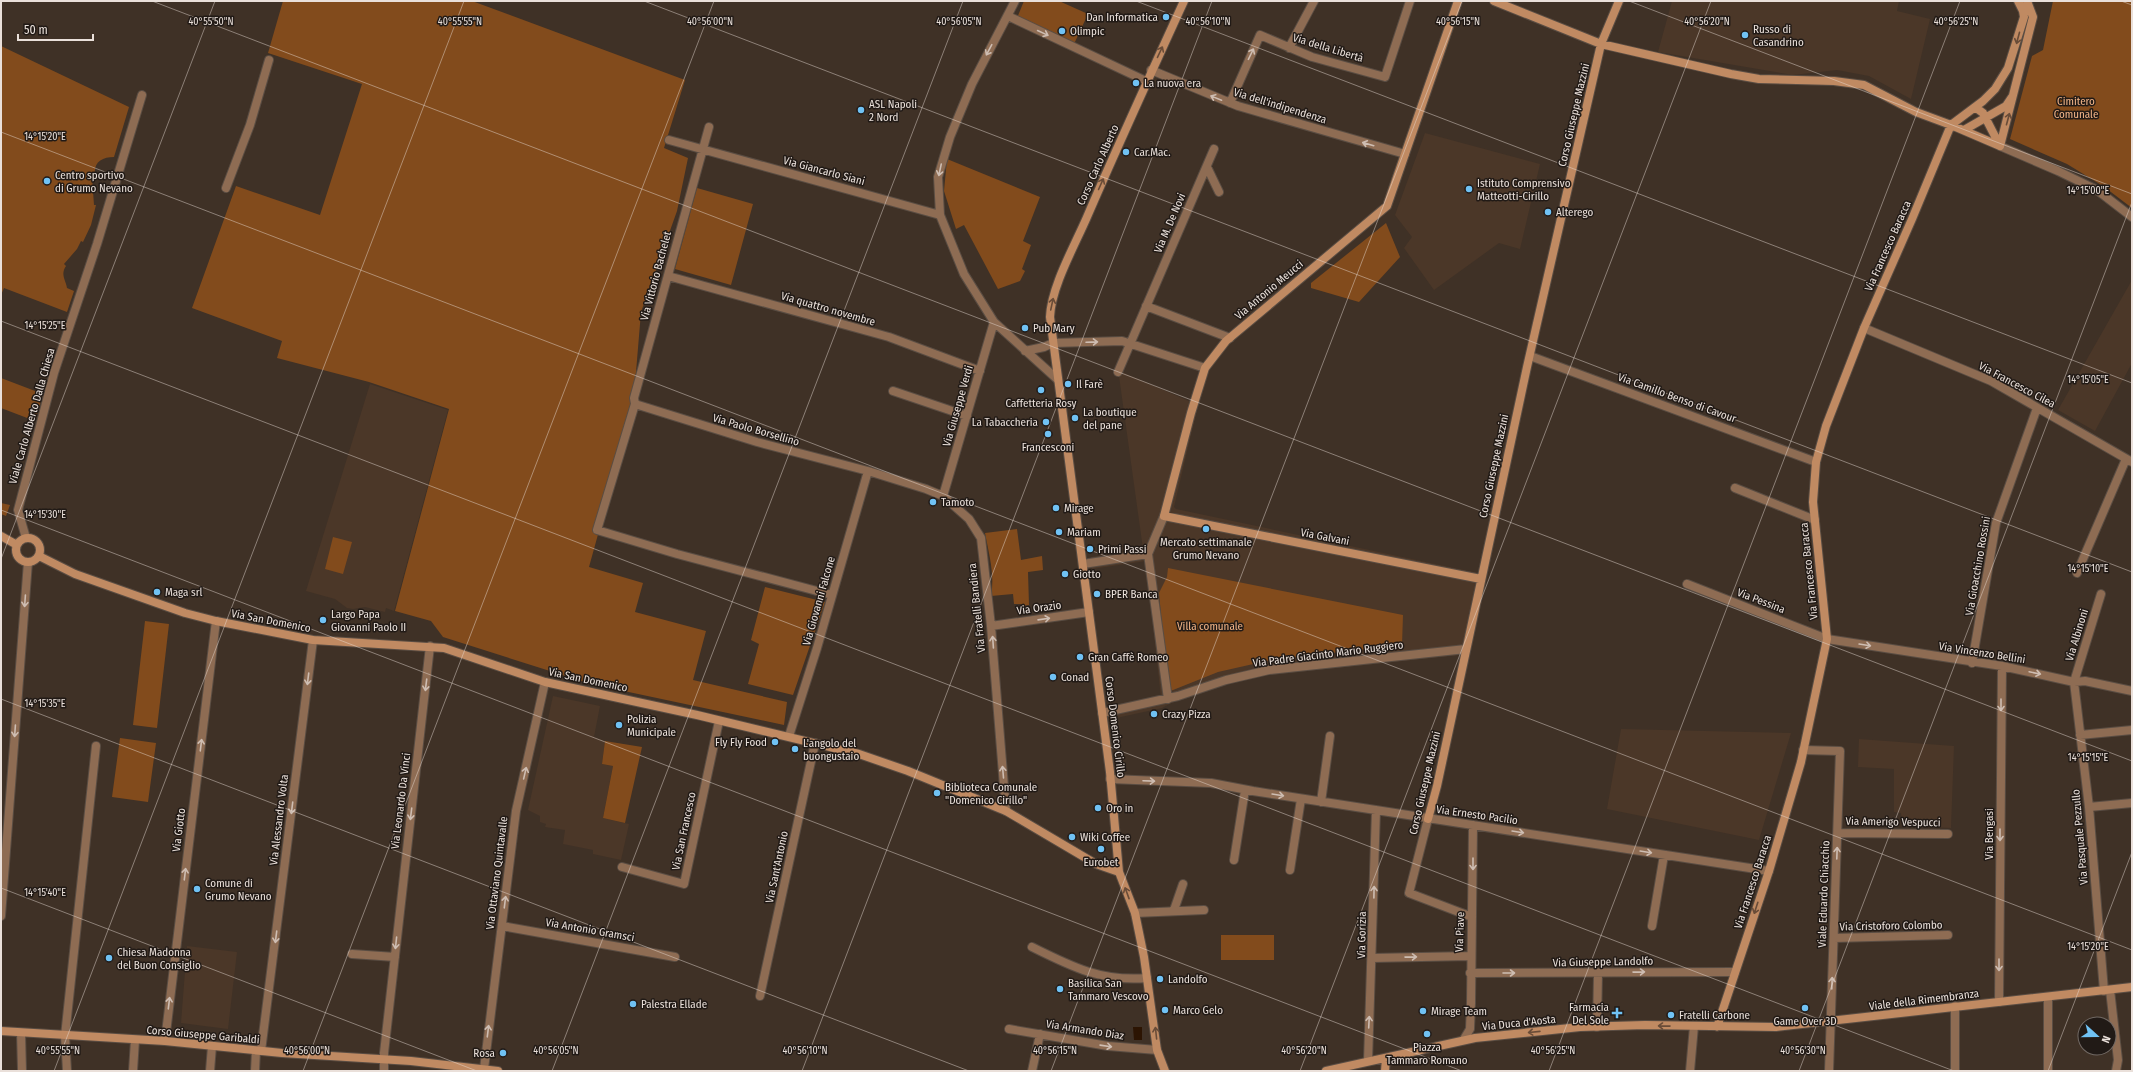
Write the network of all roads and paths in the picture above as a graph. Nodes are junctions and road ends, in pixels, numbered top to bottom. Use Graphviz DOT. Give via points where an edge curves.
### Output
graph roads {
  1 [pos="1014,1"];
  2 [pos="1184,1"];
  3 [pos="1314,1"];
  4 [pos="1410,1"];
  5 [pos="1458,1"];
  6 [pos="1494,1"];
  7 [pos="1619,1"];
  8 [pos="2018,1"];
  9 [pos="2027,1"];
  10 [pos="1506,3"];
  11 [pos="1008,16"];
  12 [pos="1601,44"];
  13 [pos="1289,48"];
  14 [pos="268,60"];
  15 [pos="1151,70"];
  16 [pos="1146,81"];
  17 [pos="2015,93"];
  18 [pos="142,95"];
  19 [pos="1989,95"];
  20 [pos="1230,103"];
  21 [pos="1975,107"];
  22 [pos="1997,111"];
  23 [pos="1986,117"];
  24 [pos="1951,125"];
  25 [pos="708,128"];
  26 [pos="1964,130"];
  27 [pos="669,140"];
  28 [pos="2000,146"];
  29 [pos="703,149"];
  30 [pos="1214,149"];
  31 [pos="1405,154"];
  32 [pos="1207,167"];
  33 [pos="226,188"];
  34 [pos="1219,192"];
  35 [pos="940,214"];
  36 [pos="2132,217"];
  37 [pos="668,276"];
  38 [pos="1146,306"];
  39 [pos="994,322"];
  40 [pos="1864,328"];
  41 [pos="1230,338"];
  42 [pos="1052,343"];
  43 [pos="1130,343"];
  44 [pos="1025,351"];
  45 [pos="1530,356"];
  46 [pos="1205,368"];
  47 [pos="980,371"];
  48 [pos="1118,372"];
  49 [pos="1057,381"];
  50 [pos="894,391"];
  51 [pos="637,405"];
  52 [pos="2037,408"];
  53 [pos="967,416"];
  54 [pos="2129,460"];
  55 [pos="1816,462"];
  56 [pos="868,471"];
  57 [pos="1735,488"];
  58 [pos="943,496"];
  59 [pos="1164,516"];
  60 [pos="1815,520"];
  61 [pos="1,536"];
  62 [pos="26,538"];
  63 [pos="17,545"];
  64 [pos="1148,554"];
  65 [pos="39,556"];
  66 [pos="28,562"];
  67 [pos="1083,564"];
  68 [pos="2077,573"];
  69 [pos="1481,579"];
  70 [pos="1687,584"];
  71 [pos="2101,594"];
  72 [pos="832,595"];
  73 [pos="1089,612"];
  74 [pos="216,621"];
  75 [pos="991,626"];
  76 [pos="1827,639"];
  77 [pos="313,640"];
  78 [pos="430,646"];
  79 [pos="1466,649"];
  80 [pos="1972,663"];
  81 [pos="2002,666"];
  82 [pos="2074,682"];
  83 [pos="544,686"];
  84 [pos="2132,691"];
  85 [pos="1168,699"];
  86 [pos="1102,713"];
  87 [pos="719,720"];
  88 [pos="2132,730"];
  89 [pos="2080,735"];
  90 [pos="789,736"];
  91 [pos="1330,736"];
  92 [pos="815,743"];
  93 [pos="96,746"];
  94 [pos="1803,750"];
  95 [pos="1110,780"];
  96 [pos="1245,790"];
  97 [pos="1301,799"];
  98 [pos="1321,802"];
  99 [pos="2132,803"];
  100 [pos="2088,807"];
  101 [pos="1376,810"];
  102 [pos="1006,811"];
  103 [pos="1428,819"];
  104 [pos="1473,825"];
  105 [pos="1838,833"];
  106 [pos="1948,834"];
  107 [pos="1664,855"];
  108 [pos="1234,860"];
  109 [pos="622,868"];
  110 [pos="1290,870"];
  111 [pos="1768,871"];
  112 [pos="1119,872"];
  113 [pos="1183,884"];
  114 [pos="1174,910"];
  115 [pos="1204,910"];
  116 [pos="1135,913"];
  117 [pos="1,916"];
  118 [pos="1472,917"];
  119 [pos="502,926"];
  120 [pos="1652,926"];
  121 [pos="1948,935"];
  122 [pos="1834,938"];
  123 [pos="1032,947"];
  124 [pos="352,954"];
  125 [pos="1470,956"];
  126 [pos="395,957"];
  127 [pos="675,957"];
  128 [pos="1372,958"];
  129 [pos="1735,972"];
  130 [pos="1470,973"];
  131 [pos="1598,973"];
  132 [pos="1147,978"];
  133 [pos="2132,987"];
  134 [pos="2107,991"];
  135 [pos="760,996"];
  136 [pos="2048,997"];
  137 [pos="1999,1002"];
  138 [pos="1955,1006"];
  139 [pos="1831,1022"];
  140 [pos="1694,1026"];
  141 [pos="1597,1027"];
  142 [pos="1717,1027"];
  143 [pos="1009,1029"];
  144 [pos="1,1031"];
  145 [pos="21,1033"];
  146 [pos="1040,1034"];
  147 [pos="64,1036"];
  148 [pos="1464,1039"];
  149 [pos="135,1040"];
  150 [pos="165,1041"];
  151 [pos="212,1046"];
  152 [pos="1157,1050"];
  153 [pos="259,1051"];
  154 [pos="384,1056"];
  155 [pos="1386,1058"];
  156 [pos="1368,1061"];
  157 [pos="484,1069"];
  158 [pos="1341,1069"];
  159 [pos="22,1071"];
  160 [pos="67,1071"];
  161 [pos="133,1071"];
  162 [pos="210,1071"];
  163 [pos="255,1071"];
  164 [pos="384,1071"];
  165 [pos="498,1071"];
  166 [pos="1032,1071"];
  167 [pos="1165,1071"];
  168 [pos="1326,1071"];
  169 [pos="1385,1071"];
  170 [pos="1690,1071"];
  171 [pos="1829,1071"];
  172 [pos="1955,1071"];
  173 [pos="2048,1071"];
  174 [pos="2116,1071"];
  1 -- 11 [label="street"];
  15 -- 2 [label="street, Corso Carlo Alberto, one-way"];
  3 -- 13 [label="street"];
  4 -- 13 [label="street, Via della Libertà" via="1385,77"];
  5 -- 31 [label="street, Via Antonio Meucci"];
  6 -- 10 [label="street"];
  7 -- 12 [label="street"];
  8 -- 19 [label="street, one-way" via="2024,18 2015,50 2008,68"];
  9 -- 17 [label="street" via="2033,17"];
  10 -- 12 [label="street"];
  11 -- 16 [label="street, one-way"];
  11 -- 35 [label="street, one-way" via="972,84 950,137 938,177"];
  12 -- 24 [label="street" via="1759,79 1834,81 1864,85 1916,112"];
  12 -- 45 [label="street, Corso Giuseppe Mazzini"];
  20 -- 13 [label="street, Via della Libertà, one-way" via="1260,35"];
  14 -- 33 [label="street" via="250,125"];
  15 -- 16 [label="street, Corso Carlo Alberto"];
  20 -- 15 [label="street, Via dell'indipendenza, one-way"];
  42 -- 16 [label="street, Corso Carlo Alberto, one-way" via="1050,317 1054,294"];
  17 -- 22 [label="street" via="2006,106"];
  28 -- 17 [label="street, one-way"];
  18 -- 62 [label="street, Viale Carlo Alberto Dalla Chiesa" via="97,244 54,373 18,510"];
  19 -- 21 [label="street"];
  19 -- 22 [label="street" via="1985,102 1986,107 1991,111"];
  31 -- 20 [label="street, Via dell'indipendenza, one-way"];
  21 -- 23 [label="street"];
  21 -- 24 [label="street"];
  22 -- 23 [label="street"];
  23 -- 26 [label="street"];
  23 -- 28 [label="street"];
  24 -- 26 [label="street"];
  24 -- 40 [label="street, Via Francesco Baracca"];
  25 -- 29 [label="street, Via Vittorio Bachelet"];
  26 -- 28 [label="street"];
  27 -- 29 [label="street, Via Giancarlo Siani"];
  28 -- 36 [label="street" via="2097,190"];
  29 -- 35 [label="street, Via Giancarlo Siani"];
  29 -- 37 [label="street, Via Vittorio Bachelet"];
  30 -- 32 [label="street, Via M. De Novi"];
  31 -- 41 [label="street, Via Antonio Meucci" via="1387,206"];
  32 -- 34 [label="street"];
  32 -- 38 [label="street, Via M. De Novi"];
  35 -- 39 [label="street" via="964,274"];
  37 -- 47 [label="street, Via quattro novembre" via="889,337"];
  37 -- 51 [label="street, Via Vittorio Bachelet" via="634,398"];
  38 -- 41 [label="street"];
  38 -- 43 [label="street, Via M. De Novi"];
  39 -- 44 [label="street"];
  39 -- 47 [label="street, Via Giuseppe Verdi"];
  40 -- 52 [label="street, Via Francesco Cilea" via="1991,381"];
  40 -- 55 [label="street, Via Francesco Baracca" via="1826,426"];
  41 -- 46 [label="street, Via Antonio Meucci"];
  42 -- 43 [label="street, one-way"];
  42 -- 44 [label="street"];
  42 -- 49 [label="street, Corso Carlo Alberto"];
  43 -- 46 [label="street"];
  43 -- 48 [label="street"];
  44 -- 49 [label="street"];
  45 -- 55 [label="street, Via Camillo Benso di Cavour"];
  45 -- 69 [label="street, Corso Giuseppe Mazzini"];
  46 -- 59 [label="street, Via Antonio Meucci"];
  47 -- 53 [label="street, Via Giuseppe Verdi"];
  49 -- 67 [label="street, Corso Domenico Cirillo"];
  50 -- 53 [label="street"];
  51 -- 56 [label="street, Via Paolo Borsellino" via="757,442"];
  51 -- 72 [label="street, Via Vittorio Bachelet" via="597,530"];
  52 -- 54 [label="street, Via Francesco Cilea"];
  52 -- 80 [label="street, Via Gioacchino Rossini" via="1996,522"];
  53 -- 58 [label="street, Via Giuseppe Verdi"];
  54 -- 68 [label="street"];
  55 -- 60 [label="street, Via Francesco Baracca" via="1813,502"];
  56 -- 58 [label="street, Via Fratelli Bandiera"];
  56 -- 72 [label="street, Via Giovanni Falcone"];
  57 -- 60 [label="street"];
  58 -- 75 [label="street, Via Fratelli Bandiera" via="969,519 981,538"];
  59 -- 64 [label="street, Via Antonio Meucci"];
  59 -- 69 [label="street, Via Galvani"];
  60 -- 76 [label="street, Via Francesco Baracca"];
  61 -- 63 [label="street"];
  62 -- 63 [label="street"];
  62 -- 65 [label="street" via="37,541 40,548"];
  63 -- 66 [label="street" via="18,556"];
  64 -- 67 [label="street"];
  64 -- 85 [label="street"];
  65 -- 66 [label="street"];
  65 -- 74 [label="street, Via San Domenico" via="75,574 185,613"];
  66 -- 117 [label="street, one-way"];
  67 -- 73 [label="street, Corso Domenico Cirillo"];
  69 -- 79 [label="street, Corso Giuseppe Mazzini"];
  70 -- 76 [label="street, Via Pessina"];
  71 -- 82 [label="street, Via Albinoni"];
  72 -- 90 [label="street, Via Giovanni Falcone"];
  75 -- 73 [label="street, Via Orazio, one-way"];
  73 -- 86 [label="street, Corso Domenico Cirillo"];
  74 -- 77 [label="street, Via San Domenico"];
  150 -- 74 [label="street, Via Giotto, one-way"];
  102 -- 75 [label="street, Via Fratelli Bandiera, one-way"];
  76 -- 80 [label="street, Via Vincenzo Bellini, one-way"];
  76 -- 94 [label="street, Via Francesco Baracca"];
  77 -- 78 [label="street, Via San Domenico"];
  77 -- 153 [label="street, Via Alessandro Volta, one-way"];
  78 -- 83 [label="street, Via San Domenico" via="462,654"];
  78 -- 126 [label="street, Via Leonardo Da Vinci, one-way"];
  79 -- 85 [label="street, Via Padre Giacinto Mario Ruggiero" via="1269,670 1226,680"];
  79 -- 103 [label="street, Corso Giuseppe Mazzini"];
  80 -- 81 [label="street, Via Vincenzo Bellini"];
  81 -- 82 [label="street, Via Vincenzo Bellini, one-way"];
  81 -- 137 [label="street, Via Bengasi, one-way"];
  82 -- 84 [label="street, Via Vincenzo Bellini"];
  82 -- 89 [label="street, Via Pasquale Pezzullo"];
  83 -- 87 [label="street, Via San Domenico"];
  119 -- 83 [label="street, Via Ottaviano Quintavalle, one-way" via="516,811"];
  85 -- 86 [label="street, Via Padre Giacinto Mario Ruggiero"];
  86 -- 95 [label="street, Corso Domenico Cirillo"];
  87 -- 90 [label="street, Via San Domenico"];
  87 -- 109 [label="street, Via San Francesco" via="684,884"];
  88 -- 89 [label="street"];
  89 -- 100 [label="street, Via Pasquale Pezzullo"];
  90 -- 92 [label="street, Via San Domenico"];
  91 -- 98 [label="street"];
  92 -- 102 [label="street, Via San Domenico" via="859,754 908,771"];
  92 -- 135 [label="street, Via Sant'Antonio"];
  93 -- 147 [label="street"];
  94 -- 105 [label="street, Viale Eduardo Chiacchio" via="1840,751"];
  94 -- 111 [label="street, Via Francesco Baracca"];
  95 -- 96 [label="street, Via Ernesto Pacilio, one-way" via="1211,783"];
  95 -- 112 [label="street, Corso Domenico Cirillo"];
  96 -- 97 [label="street, Via Ernesto Pacilio, one-way"];
  96 -- 108 [label="street"];
  97 -- 98 [label="street, Via Ernesto Pacilio"];
  97 -- 110 [label="street"];
  98 -- 101 [label="street, Via Ernesto Pacilio"];
  99 -- 100 [label="street"];
  100 -- 134 [label="street, Via Pasquale Pezzullo"];
  101 -- 103 [label="street, Via Ernesto Pacilio"];
  128 -- 101 [label="street, Via Gorizia, one-way"];
  102 -- 112 [label="street, Via San Domenico" via="1096,864"];
  103 -- 104 [label="street, Via Ernesto Pacilio"];
  103 -- 118 [label="street, Corso Giuseppe Mazzini" via="1409,893"];
  104 -- 107 [label="street, Via Ernesto Pacilio, one-way"];
  104 -- 118 [label="street, Via Piave, one-way"];
  105 -- 106 [label="street, Via Amerigo Vespucci"];
  122 -- 105 [label="street, Viale Eduardo Chiacchio, one-way"];
  107 -- 111 [label="street, Via Ernesto Pacilio"];
  107 -- 120 [label="street"];
  111 -- 129 [label="street, Via Francesco Baracca, one-way"];
  116 -- 112 [label="street, Corso Domenico Cirillo, one-way"];
  113 -- 114 [label="street"];
  114 -- 115 [label="street"];
  114 -- 116 [label="street"];
  116 -- 132 [label="street, Corso Domenico Cirillo"];
  118 -- 125 [label="street, Via Piave"];
  119 -- 127 [label="street, Via Antonio Gramsci"];
  157 -- 119 [label="street, Via Ottaviano Quintavalle, one-way"];
  121 -- 122 [label="street, Via Cristoforo Colombo"];
  139 -- 122 [label="street, Viale Eduardo Chiacchio, one-way"];
  123 -- 132 [label="street" via="1094,975 1125,980"];
  124 -- 126 [label="street"];
  128 -- 125 [label="street, one-way"];
  125 -- 130 [label="street, Via Piave"];
  126 -- 154 [label="street, Via Leonardo Da Vinci"];
  156 -- 128 [label="street, Via Gorizia, one-way"];
  131 -- 129 [label="street, Via Giuseppe Landolfo, one-way"];
  129 -- 142 [label="street, Via Francesco Baracca"];
  130 -- 131 [label="street, Via Giuseppe Landolfo, one-way"];
  130 -- 148 [label="street, Via Piave" via="1470,1029"];
  131 -- 141 [label="street"];
  152 -- 132 [label="street, Corso Domenico Cirillo, one-way"];
  133 -- 134 [label="street, Viale della Rimembranza"];
  134 -- 136 [label="street, Viale della Rimembranza"];
  134 -- 174 [label="street, Via Pasquale Pezzullo" via="2118,1060"];
  136 -- 137 [label="street, Viale della Rimembranza"];
  136 -- 173 [label="street"];
  137 -- 138 [label="street, Viale della Rimembranza"];
  138 -- 139 [label="street, Viale della Rimembranza"];
  138 -- 172 [label="street"];
  139 -- 142 [label="street, Viale della Rimembranza" via="1776,1027"];
  139 -- 171 [label="street, Viale Eduardo Chiacchio"];
  140 -- 141 [label="street, Via Duca d'Aosta, one-way"];
  140 -- 142 [label="street, Via Duca d'Aosta"];
  140 -- 170 [label="street"];
  141 -- 148 [label="street, Via Duca d'Aosta, one-way"];
  143 -- 146 [label="street, Via Armando Diaz"];
  144 -- 145 [label="street, Corso Giuseppe Garibaldi"];
  145 -- 147 [label="street, Corso Giuseppe Garibaldi"];
  145 -- 159 [label="street"];
  146 -- 152 [label="street, Via Armando Diaz, one-way" via="1108,1046"];
  146 -- 166 [label="street"];
  147 -- 149 [label="street, Corso Giuseppe Garibaldi"];
  147 -- 160 [label="street"];
  148 -- 155 [label="street, Via Duca d'Aosta"];
  149 -- 150 [label="street, Corso Giuseppe Garibaldi"];
  149 -- 161 [label="street"];
  150 -- 151 [label="street, Corso Giuseppe Garibaldi"];
  151 -- 153 [label="street, Corso Giuseppe Garibaldi"];
  151 -- 162 [label="street"];
  152 -- 167 [label="street, Corso Domenico Cirillo"];
  153 -- 154 [label="street, Corso Giuseppe Garibaldi"];
  153 -- 163 [label="street, Via Alessandro Volta"];
  154 -- 157 [label="street, Corso Giuseppe Garibaldi"];
  154 -- 164 [label="street, Via Leonardo Da Vinci"];
  155 -- 156 [label="street, Via Duca d'Aosta"];
  155 -- 169 [label="street"];
  156 -- 158 [label="street, Via Duca d'Aosta"];
  157 -- 165 [label="street, Corso Giuseppe Garibaldi"];
  158 -- 168 [label="street, Via Duca d'Aosta"];
}
